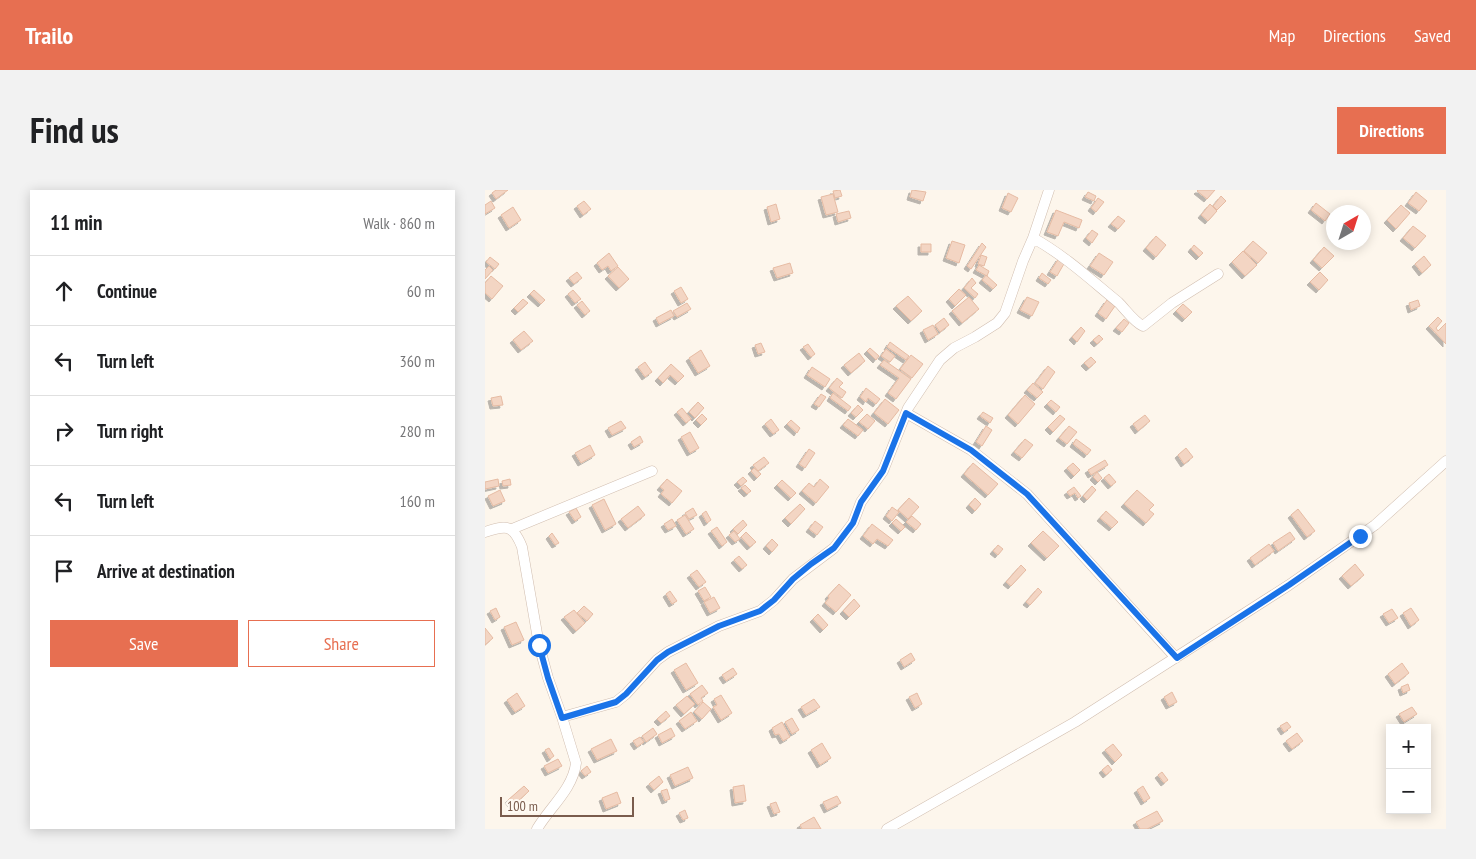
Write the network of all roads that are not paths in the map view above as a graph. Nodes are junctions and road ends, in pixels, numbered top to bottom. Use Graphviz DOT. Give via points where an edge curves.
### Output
graph roads {
  1 [pos="1049,190"];
  2 [pos="1033,238"];
  3 [pos="1218,274"];
  4 [pos="906,413"];
  5 [pos="1446,461"];
  6 [pos="652,471"];
  7 [pos="512,529"];
  8 [pos="485,532"];
  9 [pos="1177,658"];
  10 [pos="562,718"];
  11 [pos="537,829"];
  12 [pos="887,829"];
  1 -- 2 [label="street"];
  2 -- 3 [label="street" via="1059,254 1143,326"];
  2 -- 4 [label="street" via="1001,320 944,355"];
  4 -- 9 [label="street" via="971,450 1027,494"];
  4 -- 10 [label="street" via="883,471 861,502 853,523 834,548 805,569 760,611 719,626 663,656 616,702"];
  5 -- 9 [label="street" via="1360,536"];
  6 -- 7 [label="street"];
  7 -- 8 [label="street" via="501,527"];
  7 -- 10 [label="street" via="522,547 539,645"];
  9 -- 12 [label="street" via="1075,722"];
  10 -- 11 [label="street" via="576,763 567,788"];
}
